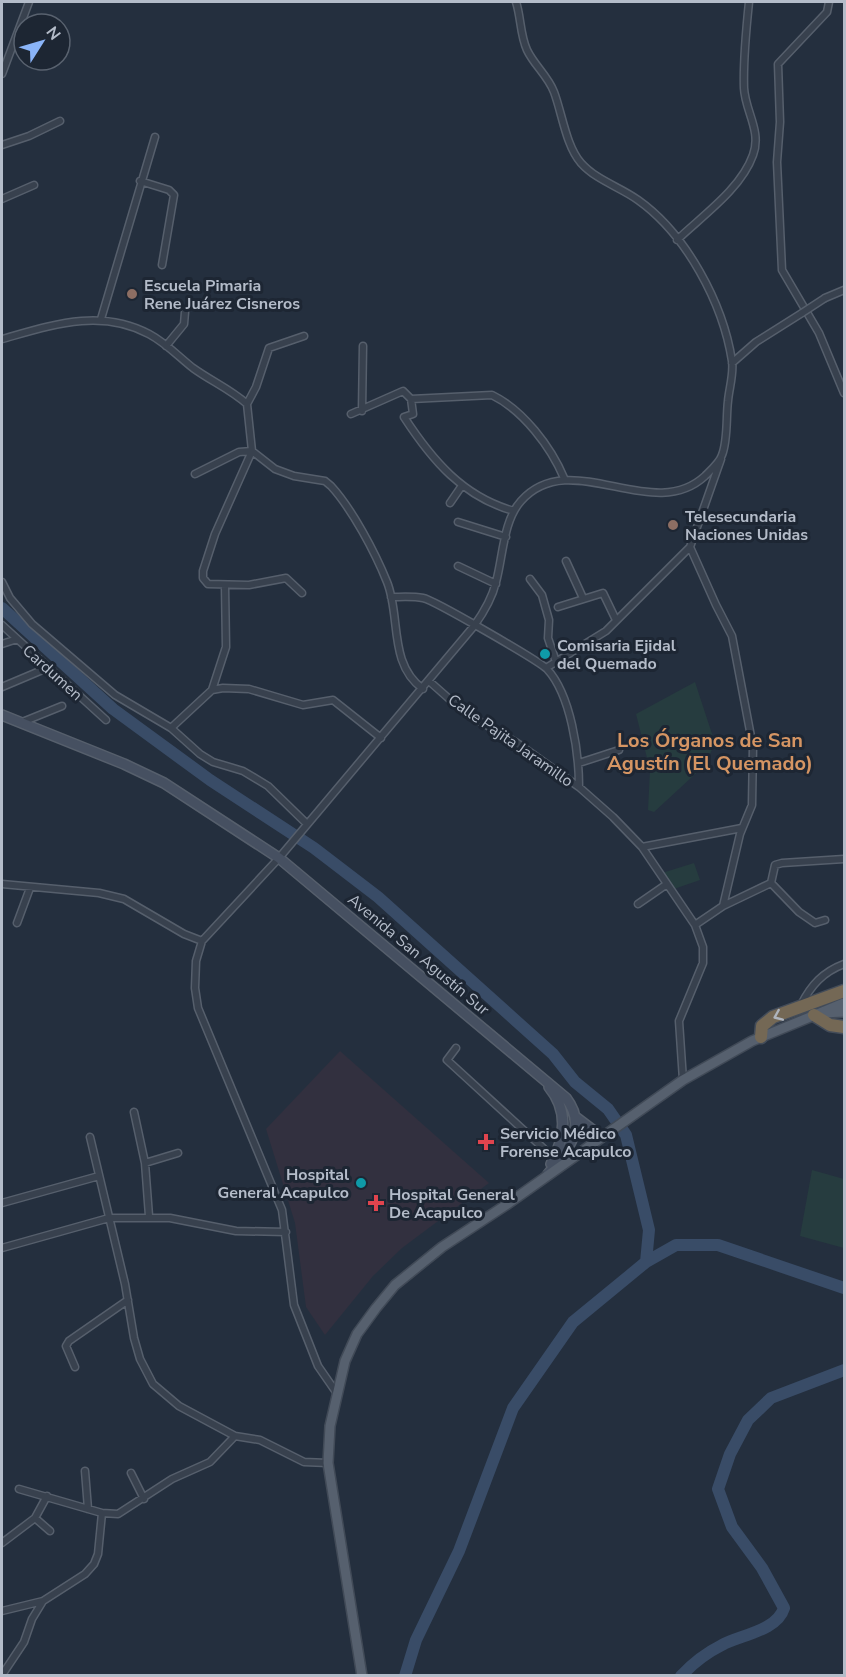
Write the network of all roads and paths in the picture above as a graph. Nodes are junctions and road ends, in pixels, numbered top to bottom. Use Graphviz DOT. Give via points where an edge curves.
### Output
graph roads {
  1 [pos="29,2"];
  2 [pos="516,2"];
  3 [pos="749,2"];
  4 [pos="829,2"];
  5 [pos="2,74"];
  6 [pos="60,121"];
  7 [pos="155,137"];
  8 [pos="2,145"];
  9 [pos="140,181"];
  10 [pos="34,186"];
  11 [pos="2,199"];
  12 [pos="677,240"];
  13 [pos="162,265"];
  14 [pos="844,290"];
  15 [pos="185,312"];
  16 [pos="101,319"];
  17 [pos="304,336"];
  18 [pos="2,339"];
  19 [pos="166,346"];
  20 [pos="363,346"];
  21 [pos="732,363"];
  22 [pos="844,393"];
  23 [pos="411,399"];
  24 [pos="247,404"];
  25 [pos="362,411"];
  26 [pos="351,414"];
  27 [pos="252,451"];
  28 [pos="722,456"];
  29 [pos="195,474"];
  30 [pos="564,478"];
  31 [pos="462,487"];
  32 [pos="450,503"];
  33 [pos="514,511"];
  34 [pos="458,522"];
  35 [pos="506,537"];
  36 [pos="690,547"];
  37 [pos="566,561"];
  38 [pos="458,566"];
  39 [pos="530,579"];
  40 [pos="2,582"];
  41 [pos="496,584"];
  42 [pos="225,586"];
  43 [pos="302,593"];
  44 [pos="390,597"];
  45 [pos="583,598"];
  46 [pos="558,607"];
  47 [pos="616,620"];
  48 [pos="2,625"];
  49 [pos="474,626"];
  50 [pos="17,639"];
  51 [pos="2,644"];
  52 [pos="556,662"];
  53 [pos="47,668"];
  54 [pos="546,668"];
  55 [pos="429,681"];
  56 [pos="2,687"];
  57 [pos="423,689"];
  58 [pos="212,690"];
  59 [pos="62,706"];
  60 [pos="2,715"];
  61 [pos="106,720"];
  62 [pos="20,723"];
  63 [pos="171,728"];
  64 [pos="381,738"];
  65 [pos="619,750"];
  66 [pos="579,763"];
  67 [pos="579,787"];
  68 [pos="305,826"];
  69 [pos="742,828"];
  70 [pos="642,847"];
  71 [pos="279,858"];
  72 [pos="844,859"];
  73 [pos="771,883"];
  74 [pos="667,884"];
  75 [pos="2,885"];
  76 [pos="30,888"];
  77 [pos="638,904"];
  78 [pos="723,906"];
  79 [pos="825,920"];
  80 [pos="16,923"];
  81 [pos="695,925"];
  82 [pos="202,940"];
  83 [pos="844,964"];
  84 [pos="844,991"];
  85 [pos="844,1004"];
  86 [pos="800,1008"];
  87 [pos="844,1012"];
  88 [pos="817,1014"];
  89 [pos="844,1028"];
  90 [pos="761,1037"];
  91 [pos="456,1048"];
  92 [pos="538,1074"];
  93 [pos="683,1080"];
  94 [pos="134,1112"];
  95 [pos="577,1118"];
  96 [pos="606,1134"];
  97 [pos="90,1137"];
  98 [pos="178,1154"];
  99 [pos="554,1158"];
  100 [pos="145,1163"];
  101 [pos="99,1176"];
  102 [pos="544,1178"];
  103 [pos="2,1203"];
  104 [pos="150,1216"];
  105 [pos="109,1218"];
  106 [pos="286,1232"];
  107 [pos="2,1248"];
  108 [pos="128,1300"];
  109 [pos="75,1367"];
  110 [pos="336,1392"];
  111 [pos="235,1436"];
  112 [pos="328,1463"];
  113 [pos="86,1471"];
  114 [pos="131,1473"];
  115 [pos="19,1489"];
  116 [pos="47,1496"];
  117 [pos="144,1499"];
  118 [pos="88,1509"];
  119 [pos="102,1513"];
  120 [pos="35,1518"];
  121 [pos="50,1530"];
  122 [pos="2,1543"];
  123 [pos="43,1601"];
  124 [pos="2,1611"];
  125 [pos="2,1675"];
  126 [pos="362,1676"];
  1 -- 5 [label="street"];
  2 -- 12 [label="street" via="527,50 553,88 573,151 581,163 638,200"];
  3 -- 12 [label="street" via="743,50 744,86 756,130 754,154 736,183"];
  4 -- 22 [label="street" via="827,12 778,64 777,162 782,270 819,333"];
  6 -- 8 [label="street"];
  7 -- 9 [label="street"];
  9 -- 13 [label="street" via="174,195"];
  9 -- 16 [label="street"];
  10 -- 11 [label="street"];
  12 -- 21 [label="street" via="717,304"];
  14 -- 21 [label="street, bridge" via="756,342"];
  15 -- 19 [label="street" via="184,324"];
  16 -- 18 [label="street" via="62,323"];
  16 -- 19 [label="street" via="149,334"];
  17 -- 24 [label="street" via="268,348"];
  19 -- 24 [label="street"];
  20 -- 25 [label="street"];
  21 -- 28 [label="street"];
  23 -- 25 [label="street" via="398,391"];
  23 -- 30 [label="street" via="460,394 498,397 538,438"];
  23 -- 31 [label="street" via="413,414 404,417 423,446"];
  24 -- 27 [label="street"];
  25 -- 26 [label="street"];
  27 -- 29 [label="street" via="239,452"];
  27 -- 42 [label="street" via="202,571 204,583"];
  27 -- 44 [label="street" via="274,469 325,481 331,486 388,583"];
  28 -- 30 [label="street" via="704,477 678,490 633,490"];
  28 -- 36 [label="street"];
  30 -- 33 [label="street" via="529,493"];
  31 -- 32 [label="street"];
  31 -- 33 [label="street" via="491,505"];
  33 -- 35 [label="street"];
  34 -- 35 [label="street"];
  35 -- 41 [label="street"];
  36 -- 47 [label="street"];
  36 -- 69 [label="street" via="732,636 748,717 753,747 752,805"];
  37 -- 45 [label="street"];
  38 -- 41 [label="street"];
  39 -- 52 [label="street" via="542,596"];
  40 -- 63 [label="street" via="32,624 115,695"];
  41 -- 49 [label="street" via="487,608"];
  42 -- 43 [label="street" via="286,578"];
  42 -- 58 [label="street" via="226,647"];
  44 -- 49 [label="street" via="424,598 448,608"];
  44 -- 57 [label="street" via="402,657 408,672"];
  45 -- 46 [label="street"];
  45 -- 47 [label="street" via="603,593"];
  47 -- 52 [label="street" via="598,637"];
  48 -- 50 [label="street, Cardumen"];
  49 -- 54 [label="street"];
  49 -- 55 [label="street"];
  50 -- 51 [label="street"];
  50 -- 53 [label="street, Cardumen"];
  52 -- 54 [label="street"];
  53 -- 56 [label="street"];
  53 -- 61 [label="street, Cardumen"];
  54 -- 66 [label="street" via="571,721"];
  55 -- 57 [label="street"];
  55 -- 67 [label="street, Calle Pajita Jaramillo" via="464,712 517,742"];
  57 -- 64 [label="street"];
  58 -- 63 [label="street"];
  58 -- 64 [label="street" via="233,686 303,705 333,700"];
  59 -- 62 [label="street"];
  60 -- 62 [label="main road, Avenida San Agustín Sur"];
  62 -- 71 [label="main road, Avenida San Agustín Sur" via="164,783"];
  63 -- 68 [label="street" via="213,762 243,771 268,786"];
  64 -- 68 [label="street"];
  65 -- 66 [label="street"];
  66 -- 67 [label="street"];
  67 -- 70 [label="street, Calle Pajita Jaramillo"];
  68 -- 71 [label="street"];
  69 -- 70 [label="street"];
  69 -- 78 [label="street"];
  70 -- 74 [label="street, Calle Pajita Jaramillo"];
  71 -- 82 [label="street"];
  71 -- 92 [label="main road, Avenida San Agustín Sur"];
  72 -- 73 [label="street" via="775,865"];
  73 -- 78 [label="street"];
  73 -- 79 [label="street" via="810,921"];
  74 -- 77 [label="street"];
  74 -- 81 [label="street, Calle Pajita Jaramillo"];
  75 -- 76 [label="street"];
  76 -- 80 [label="street"];
  76 -- 82 [label="street" via="99,893 124,899 184,934"];
  78 -- 81 [label="street"];
  81 -- 93 [label="street, Calle Pajita Jaramillo" via="703,947 703,963 679,1021"];
  82 -- 106 [label="street" via="196,961 198,1008 269,1175"];
  83 -- 86 [label="street" via="828,970 813,985"];
  84 -- 86 [label="highway"];
  85 -- 88 [label="main road"];
  86 -- 90 [label="highway, one-way" via="765,1022"];
  87 -- 88 [label="main road"];
  88 -- 89 [label="highway" via="830,1025"];
  88 -- 90 [label="main road"];
  90 -- 93 [label="main road"];
  91 -- 99 [label="street" via="447,1060"];
  92 -- 95 [label="main road, Avenida San Agustín Sur" via="566,1098"];
  92 -- 99 [label="main road, Avenida San Agustín Sur" via="562,1112 562,1136"];
  93 -- 96 [label="main road"];
  94 -- 100 [label="street"];
  95 -- 96 [label="main road, Avenida San Agustín Sur"];
  95 -- 102 [label="main road" via="572,1140"];
  96 -- 102 [label="main road"];
  97 -- 101 [label="street"];
  98 -- 100 [label="street"];
  99 -- 102 [label="main road, Avenida San Agustín Sur"];
  100 -- 104 [label="street"];
  101 -- 103 [label="street"];
  101 -- 105 [label="street"];
  102 -- 110 [label="main road" via="441,1247 395,1285 357,1334"];
  104 -- 105 [label="street"];
  104 -- 106 [label="street" via="236,1231"];
  105 -- 107 [label="street"];
  105 -- 108 [label="street"];
  106 -- 110 [label="street" via="294,1305 318,1366"];
  108 -- 109 [label="street" via="69,1341 66,1346"];
  108 -- 111 [label="street" via="140,1359 153,1384 179,1406"];
  110 -- 112 [label="main road"];
  111 -- 112 [label="street" via="260,1440 304,1462"];
  111 -- 117 [label="street" via="210,1462"];
  112 -- 126 [label="main road"];
  113 -- 118 [label="street"];
  114 -- 117 [label="street"];
  115 -- 116 [label="street"];
  116 -- 118 [label="street"];
  116 -- 120 [label="street"];
  117 -- 119 [label="street" via="118,1514"];
  118 -- 119 [label="street"];
  119 -- 123 [label="street" via="94,1564"];
  120 -- 121 [label="street"];
  120 -- 122 [label="street"];
  123 -- 124 [label="street"];
  123 -- 125 [label="street" via="24,1642"];
}
